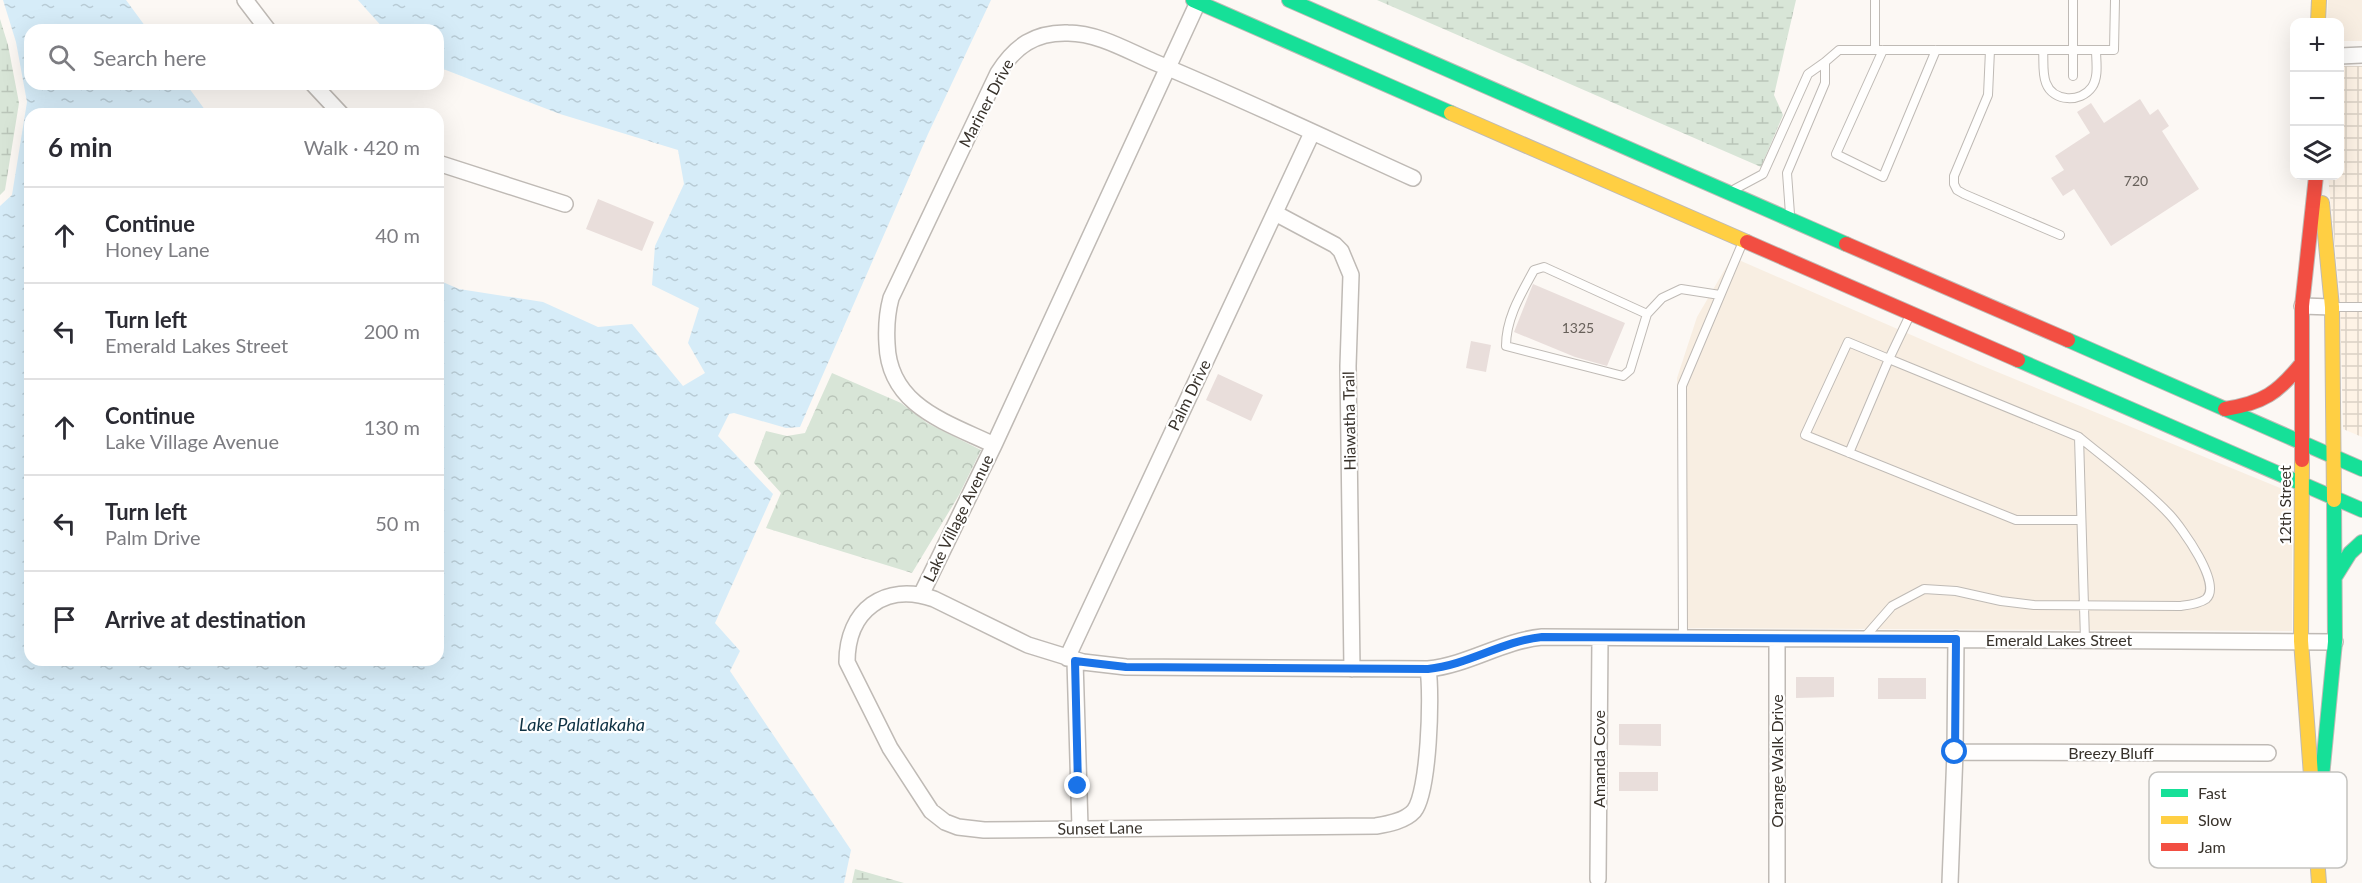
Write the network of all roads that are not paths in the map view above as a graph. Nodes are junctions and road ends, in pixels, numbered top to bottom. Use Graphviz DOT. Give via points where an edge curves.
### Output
graph roads {
  1 [pos="245,0"];
  2 [pos="1289,0"];
  3 [pos="1875,0"];
  4 [pos="2073,0"];
  5 [pos="2115,0"];
  6 [pos="2319,0"];
  7 [pos="1197,1"];
  8 [pos="2318,18"];
  9 [pos="263,24"];
  10 [pos="1879,50"];
  11 [pos="1936,50"];
  12 [pos="1990,50"];
  13 [pos="2043,50"];
  14 [pos="2073,50"];
  15 [pos="2096,50"];
  16 [pos="2362,55"];
  17 [pos="2344,56"];
  18 [pos="1825,62"];
  19 [pos="1169,69"];
  20 [pos="2073,76"];
  21 [pos="319,90"];
  22 [pos="335,108"];
  23 [pos="1312,133"];
  24 [pos="444,165"];
  25 [pos="1413,178"];
  26 [pos="2317,180"];
  27 [pos="2317,180"];
  28 [pos="1730,192"];
  29 [pos="565,204"];
  30 [pos="1275,213"];
  31 [pos="1790,218"];
  32 [pos="2060,235"];
  33 [pos="1744,240"];
  34 [pos="1720,295"];
  35 [pos="2302,306"];
  36 [pos="2332,307"];
  37 [pos="2362,308"];
  38 [pos="1911,313"];
  39 [pos="1647,314"];
  40 [pos="1889,359"];
  41 [pos="2302,363"];
  42 [pos="2225,409"];
  43 [pos="2079,436"];
  44 [pos="2301,442"];
  45 [pos="994,444"];
  46 [pos="1849,453"];
  47 [pos="2334,456"];
  48 [pos="2362,469"];
  49 [pos="2301,483"];
  50 [pos="2334,497"];
  51 [pos="2362,510"];
  52 [pos="2080,520"];
  53 [pos="2362,542"];
  54 [pos="2335,577"];
  55 [pos="921,595"];
  56 [pos="2084,604"];
  57 [pos="1600,638"];
  58 [pos="1683,639"];
  59 [pos="1777,639"];
  60 [pos="1863,639"];
  61 [pos="1956,639"];
  62 [pos="2085,640"];
  63 [pos="2301,641"];
  64 [pos="2335,642"];
  65 [pos="1071,660"];
  66 [pos="1352,669"];
  67 [pos="1428,669"];
  68 [pos="1955,752"];
  69 [pos="2268,753"];
  70 [pos="2312,772"];
  71 [pos="2323,772"];
  72 [pos="1080,827"];
  73 [pos="2318,868"];
  74 [pos="1598,879"];
  75 [pos="1777,883"];
  76 [pos="1950,883"];
  77 [pos="2319,883"];
  1 -- 9 [label="street"];
  2 -- 28 [label="main road"];
  3 -- 10 [label="lane"];
  4 -- 14 [label="lane"];
  5 -- 15 [label="lane" via="2115,50"];
  6 -- 8 [label="main road"];
  7 -- 19 [label="street, Lake Village Avenue"];
  7 -- 33 [label="main road"];
  10 -- 11 [label="lane"];
  10 -- 11 [label="lane" via="1836,154 1883,177"];
  10 -- 18 [label="lane" via="1839,50"];
  11 -- 12 [label="lane"];
  12 -- 13 [label="lane"];
  12 -- 32 [label="lane" via="1988,95 1955,169 1954,184 1964,194"];
  13 -- 14 [label="lane"];
  13 -- 15 [label="lane" via="2046,83 2057,96 2068,99 2078,98 2093,86"];
  14 -- 15 [label="lane"];
  14 -- 20 [label="lane"];
  16 -- 17 [label="street"];
  18 -- 28 [label="lane" via="1808,74 1763,174"];
  18 -- 31 [label="lane" via="1825,83 1787,173"];
  19 -- 23 [label="street, Mariner Drive"];
  19 -- 45 [label="street, Lake Village Avenue"];
  19 -- 45 [label="street, Mariner Drive" via="1081,34 1035,36 1021,45 998,73 891,298 887,353 898,387 930,414"];
  21 -- 22 [label="street"];
  23 -- 25 [label="street, Mariner Drive"];
  23 -- 30 [label="street, Palm Drive"];
  24 -- 29 [label="street"];
  26 -- 35 [label="main road, 12th Street"];
  27 -- 36 [label="main road, 12th Street"];
  28 -- 31 [label="main road"];
  30 -- 65 [label="street, Palm Drive"];
  30 -- 66 [label="street, Hiawatha Trail" via="1335,245 1351,275 1348,366"];
  31 -- 42 [label="main road"];
  33 -- 34 [label="lane"];
  33 -- 38 [label="main road"];
  34 -- 39 [label="lane" via="1681,289 1662,298"];
  34 -- 58 [label="lane" via="1682,386"];
  35 -- 36 [label="street"];
  35 -- 41 [label="main road, 12th Street"];
  36 -- 37 [label="lane"];
  36 -- 47 [label="main road, 12th Street"];
  38 -- 40 [label="lane"];
  38 -- 49 [label="main road"];
  39 -- 39 [label="lane" via="1629,370 1623,376 1506,346 1506,332 1517,299 1534,270 1544,267"];
  40 -- 43 [label="lane"];
  40 -- 46 [label="lane"];
  40 -- 46 [label="lane" via="1848,342 1805,435"];
  41 -- 42 [label="main road" via="2272,396 2251,405"];
  41 -- 44 [label="main road, 12th Street"];
  42 -- 44 [label="main road"];
  43 -- 52 [label="lane"];
  43 -- 56 [label="lane" via="2170,515 2192,545 2210,588 2206,598 2180,606"];
  44 -- 47 [label="main road"];
  44 -- 49 [label="main road, 12th Street"];
  45 -- 55 [label="street, Lake Village Avenue"];
  46 -- 52 [label="lane" via="2016,520"];
  47 -- 48 [label="main road"];
  47 -- 50 [label="main road, 12th Street"];
  49 -- 50 [label="main road"];
  49 -- 63 [label="main road, 12th Street"];
  50 -- 51 [label="main road"];
  50 -- 54 [label="main road, 12th Street"];
  52 -- 56 [label="lane"];
  53 -- 54 [label="main road"];
  54 -- 64 [label="main road, 12th Street"];
  55 -- 65 [label="street, Lake Village Avenue" via="1028,645"];
  55 -- 72 [label="street, Sunset Lane" via="888,596 866,609 847,647 847,662 890,748 931,811 952,824 975,829"];
  56 -- 60 [label="lane" via="2034,605 1924,589 1892,606"];
  56 -- 62 [label="lane"];
  57 -- 58 [label="street, Emerald Lakes Street"];
  57 -- 67 [label="street, Emerald Lakes Street" via="1527,639 1466,662"];
  57 -- 74 [label="street, Amanda Cove"];
  58 -- 59 [label="street, Emerald Lakes Street"];
  59 -- 60 [label="street, Emerald Lakes Street"];
  59 -- 75 [label="street, Orange Walk Drive"];
  60 -- 61 [label="street, Emerald Lakes Street"];
  61 -- 62 [label="street, Emerald Lakes Street"];
  61 -- 68 [label="street"];
  62 -- 63 [label="street, Emerald Lakes Street"];
  63 -- 64 [label="street, Emerald Lakes Street"];
  63 -- 70 [label="main road, 12th Street"];
  64 -- 71 [label="main road, 12th Street"];
  65 -- 66 [label="street, Lake Village Avenue" via="1126,667"];
  65 -- 72 [label="street, Palm Drive"];
  66 -- 67 [label="street, Lake Village Avenue"];
  67 -- 72 [label="street, Sunset Lane" via="1424,777 1415,810 1408,816 1376,826"];
  68 -- 69 [label="street, Breezy Bluff"];
  68 -- 76 [label="street"];
  73 -- 77 [label="main road, 12th Street"];
}
